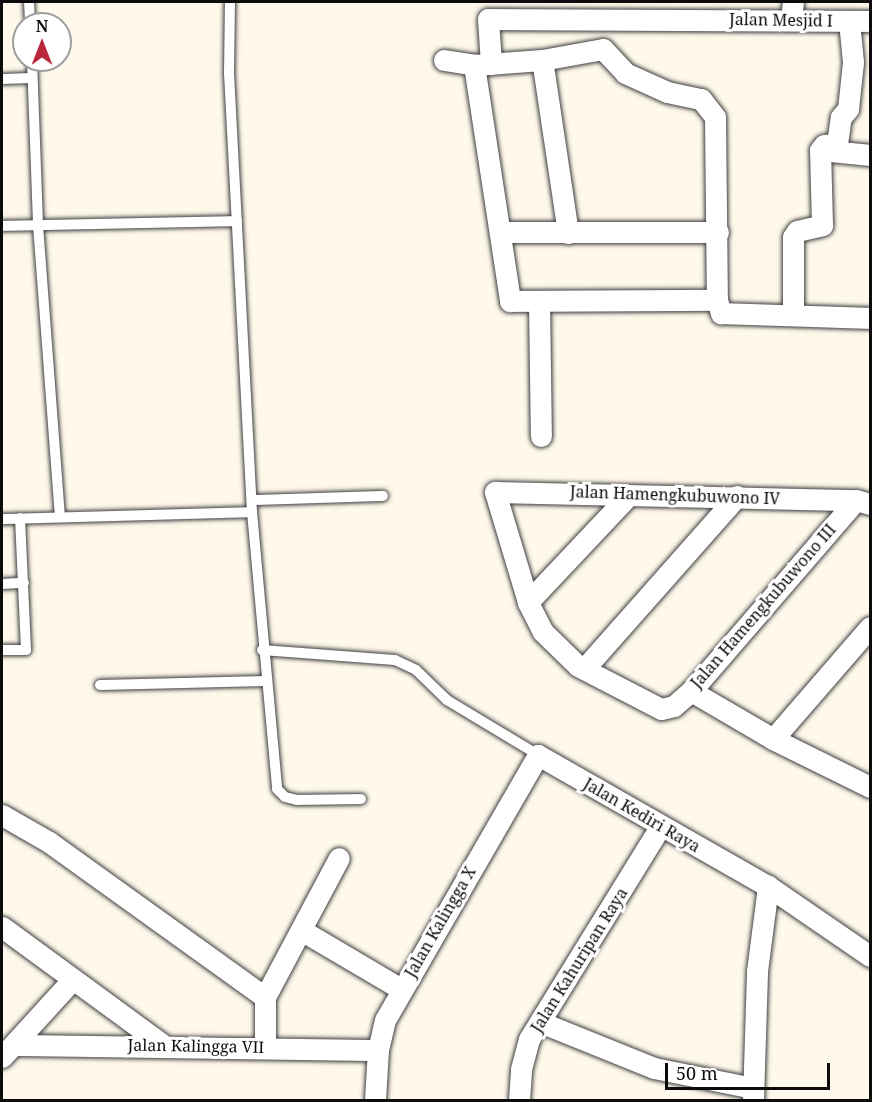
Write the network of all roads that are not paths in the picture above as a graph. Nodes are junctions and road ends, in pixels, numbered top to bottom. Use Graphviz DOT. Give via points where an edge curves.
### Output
graph roads {
  1 [pos="230,2"];
  2 [pos="710,10"];
  3 [pos="792,11"];
  4 [pos="849,21"];
  5 [pos="870,21"];
  6 [pos="444,60"];
  7 [pos="542,60"];
  8 [pos="482,64"];
  9 [pos="32,72"];
  10 [pos="32,78"];
  11 [pos="2,80"];
  12 [pos="820,150"];
  13 [pos="870,155"];
  14 [pos="237,221"];
  15 [pos="38,225"];
  16 [pos="2,226"];
  17 [pos="501,232"];
  18 [pos="718,232"];
  19 [pos="568,233"];
  20 [pos="539,301"];
  21 [pos="719,307"];
  22 [pos="793,315"];
  23 [pos="870,318"];
  24 [pos="541,436"];
  25 [pos="629,495"];
  26 [pos="384,496"];
  27 [pos="736,496"];
  28 [pos="863,502"];
  29 [pos="252,506"];
  30 [pos="60,516"];
  31 [pos="20,518"];
  32 [pos="2,519"];
  33 [pos="2,584"];
  34 [pos="24,584"];
  35 [pos="528,602"];
  36 [pos="870,627"];
  37 [pos="2,650"];
  38 [pos="262,650"];
  39 [pos="584,669"];
  40 [pos="266,681"];
  41 [pos="100,685"];
  42 [pos="691,691"];
  43 [pos="774,739"];
  44 [pos="538,754"];
  45 [pos="870,788"];
  46 [pos="361,799"];
  47 [pos="2,815"];
  48 [pos="660,827"];
  49 [pos="339,858"];
  50 [pos="768,886"];
  51 [pos="2,927"];
  52 [pos="301,930"];
  53 [pos="870,957"];
  54 [pos="72,980"];
  55 [pos="401,989"];
  56 [pos="265,997"];
  57 [pos="540,1022"];
  58 [pos="162,1044"];
  59 [pos="265,1047"];
  60 [pos="378,1050"];
  61 [pos="8,1051"];
  62 [pos="753,1094"];
  63 [pos="375,1101"];
  64 [pos="519,1101"];
  1 -- 14 [label="lane" via="229,72"];
  2 -- 3 [label="street, Jalan Mesjid I"];
  2 -- 8 [label="street, Jalan Mesjid I" via="489,19"];
  3 -- 4 [label="street, Jalan Mesjid I"];
  4 -- 5 [label="street, Jalan Mesjid I"];
  4 -- 12 [label="street" via="853,62 848,109 841,117 839,141"];
  6 -- 8 [label="street"];
  7 -- 8 [label="street"];
  7 -- 18 [label="street" via="603,49 625,73 667,92 705,102 715,117 718,132"];
  7 -- 19 [label="street"];
  8 -- 17 [label="street"];
  9 -- 10 [label="lane"];
  10 -- 11 [label="lane"];
  10 -- 15 [label="lane"];
  12 -- 13 [label="street"];
  12 -- 22 [label="street" via="823,222 820,228 794,233"];
  14 -- 15 [label="lane"];
  14 -- 29 [label="lane"];
  15 -- 16 [label="lane"];
  15 -- 30 [label="lane"];
  17 -- 19 [label="street"];
  17 -- 20 [label="street" via="507,296 510,301"];
  18 -- 19 [label="street"];
  18 -- 21 [label="street"];
  20 -- 21 [label="street"];
  20 -- 24 [label="street"];
  21 -- 22 [label="street"];
  22 -- 23 [label="street"];
  25 -- 27 [label="street, Jalan Hamengkubuwono IV"];
  25 -- 35 [label="street"];
  25 -- 35 [label="street, Jalan Hamengkubuwono IV" via="495,492"];
  26 -- 29 [label="lane"];
  27 -- 28 [label="street, Jalan Hamengkubuwono IV"];
  27 -- 39 [label="street"];
  28 -- 42 [label="street, Jalan Hamengkubuwono III"];
  29 -- 30 [label="lane"];
  29 -- 38 [label="lane"];
  30 -- 31 [label="lane"];
  31 -- 32 [label="lane"];
  31 -- 34 [label="lane"];
  33 -- 34 [label="lane"];
  34 -- 37 [label="lane" via="26,650"];
  35 -- 39 [label="street" via="543,632"];
  36 -- 43 [label="street"];
  38 -- 40 [label="lane"];
  38 -- 44 [label="lane, Jalan Kediri Raya" via="395,660 416,670 447,700"];
  39 -- 42 [label="street, Jalan Hamengkubuwono III" via="649,705 667,708"];
  40 -- 41 [label="lane"];
  40 -- 46 [label="lane" via="277,789 285,797 297,800"];
  42 -- 43 [label="street"];
  43 -- 45 [label="street"];
  44 -- 48 [label="street, Jalan Kediri Raya"];
  44 -- 55 [label="street, Jalan Kalingga X"];
  47 -- 56 [label="street" via="49,842"];
  48 -- 50 [label="street, Jalan Kediri Raya"];
  48 -- 57 [label="street, Jalan Kahuripan Raya"];
  49 -- 52 [label="street"];
  50 -- 53 [label="street, Jalan Kediri Raya"];
  50 -- 62 [label="street" via="757,971"];
  51 -- 54 [label="street"];
  52 -- 55 [label="street"];
  52 -- 56 [label="street"];
  54 -- 58 [label="street"];
  54 -- 61 [label="street"];
  55 -- 60 [label="street, Jalan Kalingga X" via="385,1020"];
  56 -- 59 [label="street"];
  57 -- 62 [label="street" via="654,1068"];
  57 -- 64 [label="street, Jalan Kahuripan Raya" via="521,1069"];
  58 -- 59 [label="street, Jalan Kalingga VII"];
  58 -- 61 [label="street, Jalan Kalingga VII"];
  59 -- 60 [label="street, Jalan Kalingga VII"];
  60 -- 63 [label="street, Jalan Kalingga X"];
}
